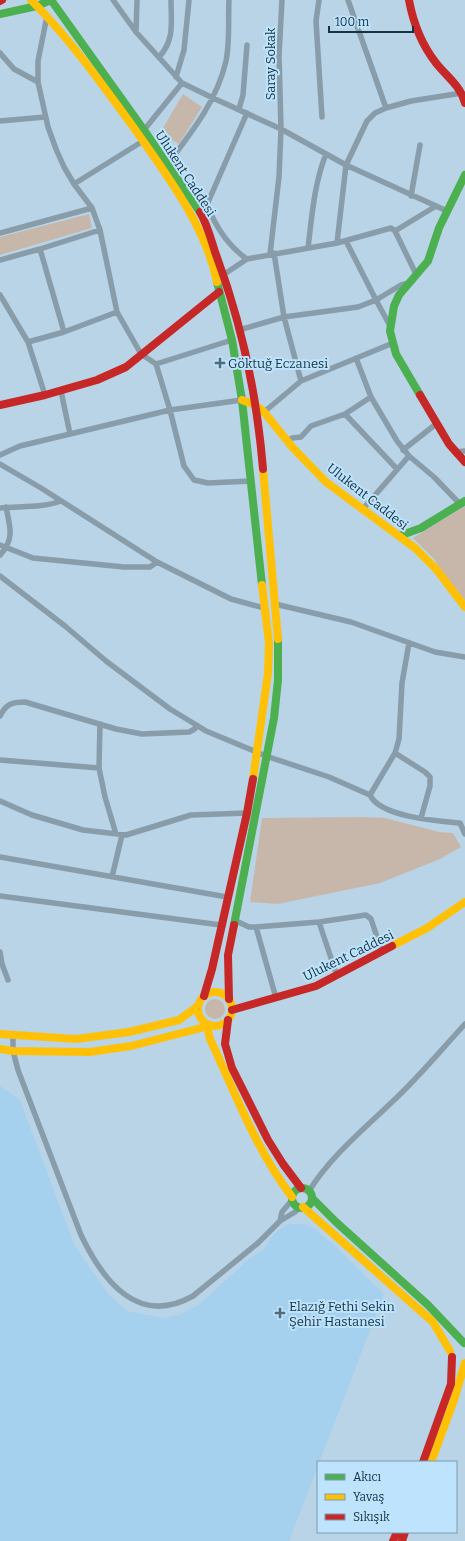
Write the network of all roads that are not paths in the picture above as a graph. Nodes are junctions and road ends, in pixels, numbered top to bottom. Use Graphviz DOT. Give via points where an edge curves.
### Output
graph roads {
  1 [pos="51,0"];
  2 [pos="113,0"];
  3 [pos="137,0"];
  4 [pos="171,0"];
  5 [pos="189,0"];
  6 [pos="229,0"];
  7 [pos="282,0"];
  8 [pos="319,0"];
  9 [pos="348,0"];
  10 [pos="409,0"];
  11 [pos="34,3"];
  12 [pos="0,14"];
  13 [pos="47,16"];
  14 [pos="136,32"];
  15 [pos="247,45"];
  16 [pos="0,54"];
  17 [pos="159,57"];
  18 [pos="176,78"];
  19 [pos="38,82"];
  20 [pos="182,83"];
  21 [pos="462,93"];
  22 [pos="213,98"];
  23 [pos="465,103"];
  24 [pos="386,108"];
  25 [pos="239,109"];
  26 [pos="247,113"];
  27 [pos="45,117"];
  28 [pos="322,117"];
  29 [pos="0,121"];
  30 [pos="281,129"];
  31 [pos="144,130"];
  32 [pos="143,140"];
  33 [pos="420,145"];
  34 [pos="326,154"];
  35 [pos="167,165"];
  36 [pos="346,165"];
  37 [pos="465,175"];
  38 [pos="74,184"];
  39 [pos="411,196"];
  40 [pos="206,205"];
  41 [pos="436,206"];
  42 [pos="92,208"];
  43 [pos="447,211"];
  44 [pos="202,216"];
  45 [pos="100,230"];
  46 [pos="395,231"];
  47 [pos="0,233"];
  48 [pos="346,241"];
  49 [pos="337,243"];
  50 [pos="308,248"];
  51 [pos="40,249"];
  52 [pos="272,253"];
  53 [pos="247,259"];
  54 [pos="0,260"];
  55 [pos="416,274"];
  56 [pos="223,275"];
  57 [pos="410,282"];
  58 [pos="219,292"];
  59 [pos="0,295"];
  60 [pos="376,300"];
  61 [pos="117,312"];
  62 [pos="284,317"];
  63 [pos="390,327"];
  64 [pos="239,330"];
  65 [pos="64,332"];
  66 [pos="232,340"];
  67 [pos="28,342"];
  68 [pos="393,343"];
  69 [pos="141,354"];
  70 [pos="356,358"];
  71 [pos="156,364"];
  72 [pos="301,381"];
  73 [pos="60,391"];
  74 [pos="45,395"];
  75 [pos="371,397"];
  76 [pos="242,400"];
  77 [pos="0,405"];
  78 [pos="255,405"];
  79 [pos="170,410"];
  80 [pos="264,412"];
  81 [pos="345,414"];
  82 [pos="436,424"];
  83 [pos="70,434"];
  84 [pos="287,440"];
  85 [pos="403,450"];
  86 [pos="465,451"];
  87 [pos="456,452"];
  88 [pos="0,455"];
  89 [pos="409,456"];
  90 [pos="465,462"];
  91 [pos="0,464"];
  92 [pos="397,469"];
  93 [pos="251,482"];
  94 [pos="61,501"];
  95 [pos="463,502"];
  96 [pos="3,508"];
  97 [pos="362,510"];
  98 [pos="399,536"];
  99 [pos="0,545"];
  100 [pos="6,548"];
  101 [pos="0,555"];
  102 [pos="157,562"];
  103 [pos="0,576"];
  104 [pos="275,604"];
  105 [pos="465,607"];
  106 [pos="264,608"];
  107 [pos="409,643"];
  108 [pos="465,657"];
  109 [pos="0,716"];
  110 [pos="100,724"];
  111 [pos="198,726"];
  112 [pos="258,752"];
  113 [pos="395,753"];
  114 [pos="266,756"];
  115 [pos="0,760"];
  116 [pos="98,768"];
  117 [pos="370,795"];
  118 [pos="0,801"];
  119 [pos="247,813"];
  120 [pos="421,818"];
  121 [pos="463,823"];
  122 [pos="465,834"];
  123 [pos="119,835"];
  124 [pos="0,857"];
  125 [pos="112,877"];
  126 [pos="0,896"];
  127 [pos="227,897"];
  128 [pos="465,902"];
  129 [pos="234,920"];
  130 [pos="320,922"];
  131 [pos="221,925"];
  132 [pos="256,927"];
  133 [pos="0,952"];
  134 [pos="382,952"];
  135 [pos="337,976"];
  136 [pos="8,980"];
  137 [pos="204,996"];
  138 [pos="276,998"];
  139 [pos="228,999"];
  140 [pos="198,1006"];
  141 [pos="232,1010"];
  142 [pos="228,1020"];
  143 [pos="465,1024"];
  144 [pos="208,1025"];
  145 [pos="0,1034"];
  146 [pos="13,1036"];
  147 [pos="0,1049"];
  148 [pos="13,1051"];
  149 [pos="307,1192"];
  150 [pos="292,1199"];
  151 [pos="302,1207"];
  152 [pos="280,1221"];
  153 [pos="465,1343"];
  154 [pos="451,1354"];
  155 [pos="465,1359"];
  156 [pos="465,1363"];
  157 [pos="423,1461"];
  158 [pos="431,1461"];
  1 -- 11 [label="street"];
  1 -- 31 [label="street, Ulukent Caddesi"];
  2 -- 14 [label="street"];
  3 -- 14 [label="street"];
  4 -- 17 [label="street" via="171,36 166,50"];
  5 -- 18 [label="street" via="184,50"];
  6 -- 22 [label="street" via="226,61"];
  7 -- 30 [label="street, Saray Sokak" via="278,55"];
  8 -- 28 [label="street" via="316,21"];
  9 -- 24 [label="street"];
  10 -- 21 [label="street" via="420,37 435,62 451,77"];
  11 -- 12 [label="street"];
  11 -- 13 [label="street"];
  13 -- 19 [label="street" via="38,60"];
  13 -- 32 [label="street" via="72,45"];
  14 -- 17 [label="street"];
  15 -- 25 [label="street" via="243,95"];
  16 -- 19 [label="street" via="14,69"];
  17 -- 18 [label="street"];
  18 -- 20 [label="street"];
  19 -- 27 [label="street"];
  20 -- 22 [label="street"];
  20 -- 31 [label="street"];
  21 -- 23 [label="street"];
  21 -- 24 [label="street" via="410,101"];
  22 -- 25 [label="street"];
  22 -- 35 [label="street"];
  24 -- 36 [label="street" via="367,120"];
  25 -- 26 [label="street"];
  26 -- 30 [label="street"];
  26 -- 40 [label="street"];
  27 -- 29 [label="street"];
  27 -- 38 [label="street" via="56,149"];
  30 -- 34 [label="street"];
  30 -- 52 [label="street, Saray Sokak"];
  31 -- 35 [label="street, Ulukent Caddesi"];
  32 -- 38 [label="street"];
  32 -- 58 [label="street" via="172,182 197,226 215,272"];
  33 -- 39 [label="street"];
  34 -- 36 [label="street"];
  34 -- 50 [label="street" via="315,190"];
  35 -- 44 [label="street, Ulukent Caddesi"];
  36 -- 39 [label="street"];
  36 -- 49 [label="street"];
  37 -- 43 [label="street"];
  38 -- 42 [label="street"];
  39 -- 41 [label="street"];
  40 -- 44 [label="street"];
  40 -- 53 [label="street" via="220,231 237,252"];
  41 -- 43 [label="street"];
  41 -- 46 [label="street"];
  42 -- 45 [label="street"];
  42 -- 47 [label="street"];
  43 -- 55 [label="street" via="428,261"];
  44 -- 56 [label="street, Ulukent Caddesi"];
  45 -- 51 [label="street"];
  45 -- 61 [label="street"];
  46 -- 48 [label="street" via="391,228"];
  46 -- 55 [label="street"];
  48 -- 49 [label="street"];
  48 -- 60 [label="street"];
  49 -- 50 [label="street"];
  50 -- 52 [label="street"];
  51 -- 54 [label="street"];
  51 -- 65 [label="street"];
  52 -- 53 [label="street"];
  52 -- 62 [label="street, Saray Sokak"];
  53 -- 56 [label="street"];
  55 -- 57 [label="street"];
  56 -- 64 [label="street, Ulukent Caddesi"];
  57 -- 60 [label="street"];
  57 -- 63 [label="street" via="394,306"];
  58 -- 66 [label="street"];
  58 -- 69 [label="street"];
  59 -- 67 [label="street"];
  60 -- 62 [label="street" via="358,307"];
  60 -- 63 [label="street"];
  61 -- 65 [label="street"];
  61 -- 69 [label="street"];
  62 -- 64 [label="street"];
  62 -- 72 [label="street, Saray Sokak"];
  63 -- 68 [label="street"];
  64 -- 78 [label="street, Ulukent Caddesi"];
  65 -- 67 [label="street"];
  66 -- 71 [label="street"];
  66 -- 76 [label="street"];
  67 -- 74 [label="street"];
  68 -- 70 [label="street"];
  68 -- 82 [label="street" via="407,374"];
  69 -- 71 [label="street"];
  69 -- 73 [label="street" via="126,367 97,380"];
  70 -- 72 [label="street"];
  70 -- 75 [label="street"];
  71 -- 79 [label="street"];
  72 -- 80 [label="street"];
  73 -- 74 [label="street"];
  73 -- 83 [label="street"];
  74 -- 77 [label="street"];
  75 -- 81 [label="street"];
  75 -- 85 [label="street"];
  76 -- 78 [label="street, Ulukent Caddesi"];
  76 -- 79 [label="street"];
  76 -- 93 [label="street"];
  78 -- 80 [label="street, Ulukent Caddesi"];
  78 -- 104 [label="street" via="260,432"];
  79 -- 83 [label="street"];
  79 -- 93 [label="street" via="184,466 194,480 208,483"];
  80 -- 84 [label="street, Ulukent Caddesi"];
  81 -- 84 [label="street" via="311,426 301,436"];
  81 -- 92 [label="street"];
  82 -- 85 [label="street"];
  82 -- 87 [label="street"];
  83 -- 88 [label="street" via="20,446"];
  84 -- 97 [label="street, Ulukent Caddesi" via="326,482"];
  85 -- 89 [label="street"];
  86 -- 87 [label="street"];
  87 -- 90 [label="street"];
  89 -- 92 [label="street"];
  89 -- 95 [label="street"];
  91 -- 94 [label="street"];
  92 -- 97 [label="street"];
  93 -- 106 [label="street"];
  94 -- 96 [label="street" via="54,504"];
  94 -- 102 [label="street"];
  95 -- 98 [label="street" via="421,528"];
  96 -- 100 [label="street" via="11,536"];
  97 -- 98 [label="street, Ulukent Caddesi"];
  98 -- 105 [label="street, Ulukent Caddesi" via="436,569"];
  99 -- 100 [label="street"];
  100 -- 101 [label="street"];
  100 -- 102 [label="street" via="33,558 124,567 150,566"];
  102 -- 106 [label="street" via="231,599"];
  103 -- 111 [label="street" via="170,709"];
  104 -- 107 [label="street" via="351,622"];
  104 -- 114 [label="street" via="278,680"];
  106 -- 112 [label="street" via="269,643 268,673"];
  107 -- 108 [label="street" via="435,652"];
  107 -- 113 [label="street" via="402,683 399,739"];
  109 -- 110 [label="street" via="10,703 25,702"];
  110 -- 111 [label="street" via="142,734 188,732"];
  110 -- 116 [label="street"];
  111 -- 112 [label="street"];
  112 -- 114 [label="street"];
  112 -- 119 [label="street"];
  113 -- 117 [label="street"];
  113 -- 120 [label="street" via="430,777"];
  114 -- 117 [label="street" via="329,777"];
  114 -- 129 [label="street"];
  115 -- 116 [label="street"];
  116 -- 123 [label="street"];
  117 -- 120 [label="street" via="373,801 386,809"];
  118 -- 123 [label="street" via="32,815 76,828"];
  119 -- 123 [label="street" via="191,815"];
  119 -- 127 [label="street"];
  120 -- 121 [label="street"];
  121 -- 122 [label="street"];
  123 -- 125 [label="street"];
  124 -- 125 [label="street"];
  125 -- 127 [label="street"];
  126 -- 131 [label="street"];
  127 -- 131 [label="street"];
  128 -- 134 [label="street, Ulukent Caddesi" via="427,928"];
  129 -- 132 [label="street" via="249,927"];
  129 -- 139 [label="street" via="228,955"];
  130 -- 132 [label="street"];
  130 -- 134 [label="street" via="366,915 371,919"];
  130 -- 135 [label="street"];
  131 -- 137 [label="street"];
  132 -- 138 [label="street"];
  133 -- 136 [label="street"];
  134 -- 135 [label="street, Ulukent Caddesi"];
  135 -- 138 [label="street, Ulukent Caddesi" via="316,986"];
  137 -- 139 [label="street" via="214,992"];
  137 -- 140 [label="street"];
  138 -- 141 [label="street, Ulukent Caddesi"];
  139 -- 141 [label="street"];
  140 -- 144 [label="street" via="200,1016"];
  140 -- 146 [label="street" via="179,1020 129,1032 76,1039"];
  141 -- 142 [label="street"];
  142 -- 144 [label="street" via="218,1026"];
  142 -- 149 [label="street" via="225,1040 230,1061 276,1155 286,1171"];
  143 -- 149 [label="street" via="394,1101 341,1150"];
  144 -- 148 [label="street" via="131,1046 97,1051"];
  144 -- 150 [label="street" via="210,1039 250,1127"];
  145 -- 146 [label="street"];
  146 -- 148 [label="street"];
  147 -- 148 [label="street"];
  148 -- 152 [label="street" via="81,1235 108,1277 126,1296 153,1306 165,1306 185,1300 258,1243"];
  149 -- 150 [label="street" via="294,1192"];
  149 -- 151 [label="street" via="310,1203"];
  149 -- 153 [label="street"];
  150 -- 151 [label="street" via="295,1205"];
  150 -- 152 [label="street" via="282,1212"];
  151 -- 152 [label="street"];
  151 -- 154 [label="street" via="432,1322"];
  153 -- 154 [label="street" via="455,1343"];
  154 -- 155 [label="street" via="457,1360"];
  154 -- 157 [label="street" via="451,1384"];
  156 -- 158 [label="street" via="457,1393"];
}
